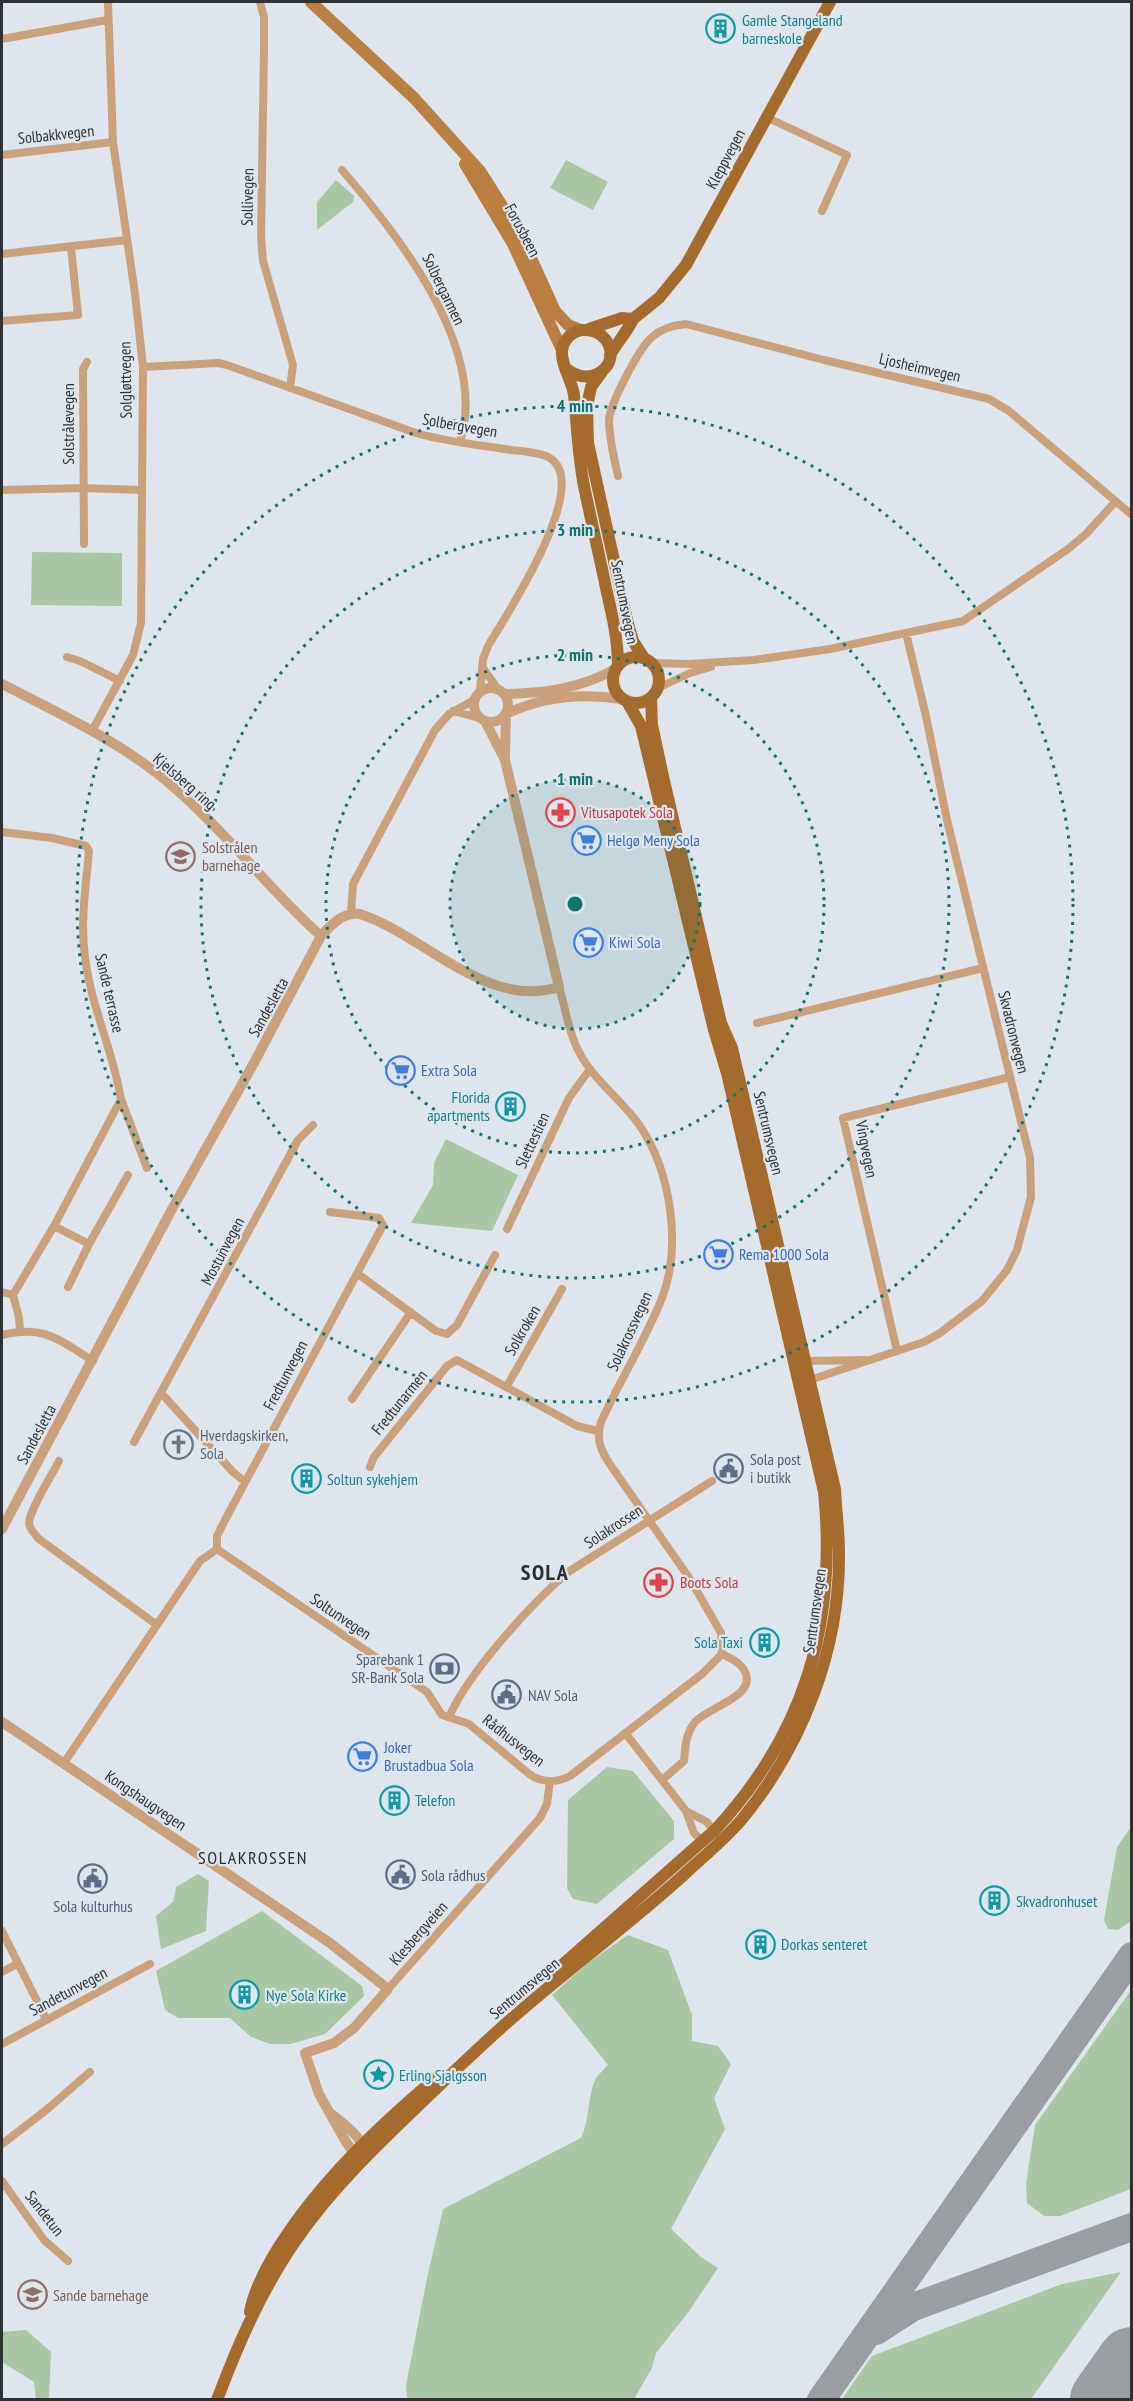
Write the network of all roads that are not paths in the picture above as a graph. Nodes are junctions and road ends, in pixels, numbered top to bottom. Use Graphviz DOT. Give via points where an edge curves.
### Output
graph roads {
  1 [pos="260,2"];
  2 [pos="311,2"];
  3 [pos="830,2"];
  4 [pos="108,4"];
  5 [pos="107,20"];
  6 [pos="2,39"];
  7 [pos="766,117"];
  8 [pos="443,131"];
  9 [pos="113,142"];
  10 [pos="2,155"];
  11 [pos="342,170"];
  12 [pos="822,211"];
  13 [pos="127,240"];
  14 [pos="71,247"];
  15 [pos="2,254"];
  16 [pos="633,319"];
  17 [pos="2,321"];
  18 [pos="585,330"];
  19 [pos="562,350"];
  20 [pos="610,356"];
  21 [pos="87,362"];
  22 [pos="143,367"];
  23 [pos="567,369"];
  24 [pos="602,372"];
  25 [pos="290,388"];
  26 [pos="460,442"];
  27 [pos="618,476"];
  28 [pos="83,488"];
  29 [pos="2,490"];
  30 [pos="142,490"];
  31 [pos="1115,502"];
  32 [pos="1131,515"];
  33 [pos="84,544"];
  34 [pos="906,633"];
  35 [pos="67,657"];
  36 [pos="648,660"];
  37 [pos="725,663"];
  38 [pos="616,667"];
  39 [pos="483,668"];
  40 [pos="120,681"];
  41 [pos="2,684"];
  42 [pos="501,691"];
  43 [pos="655,693"];
  44 [pos="477,695"];
  45 [pos="625,701"];
  46 [pos="453,711"];
  47 [pos="506,714"];
  48 [pos="482,720"];
  49 [pos="92,731"];
  50 [pos="505,760"];
  51 [pos="2,832"];
  52 [pos="351,913"];
  53 [pos="321,936"];
  54 [pos="983,968"];
  55 [pos="559,987"];
  56 [pos="756,1023"];
  57 [pos="590,1069"];
  58 [pos="1010,1077"];
  59 [pos="121,1099"];
  60 [pos="313,1125"];
  61 [pos="147,1168"];
  62 [pos="128,1175"];
  63 [pos="330,1212"];
  64 [pos="54,1226"];
  65 [pos="507,1228"];
  66 [pos="89,1244"];
  67 [pos="495,1255"];
  68 [pos="358,1274"];
  69 [pos="68,1287"];
  70 [pos="562,1289"];
  71 [pos="2,1292"];
  72 [pos="14,1295"];
  73 [pos="411,1312"];
  74 [pos="20,1331"];
  75 [pos="2,1335"];
  76 [pos="897,1352"];
  77 [pos="805,1360"];
  78 [pos="866,1360"];
  79 [pos="93,1361"];
  80 [pos="797,1375"];
  81 [pos="810,1380"];
  82 [pos="507,1386"];
  83 [pos="162,1394"];
  84 [pos="352,1400"];
  85 [pos="598,1431"];
  86 [pos="134,1442"];
  87 [pos="59,1461"];
  88 [pos="370,1467"];
  89 [pos="712,1481"];
  90 [pos="245,1482"];
  91 [pos="649,1520"];
  92 [pos="2,1529"];
  93 [pos="217,1549"];
  94 [pos="157,1625"];
  95 [pos="722,1654"];
  96 [pos="446,1716"];
  97 [pos="2,1722"];
  98 [pos="626,1734"];
  99 [pos="64,1764"];
  100 [pos="662,1780"];
  101 [pos="550,1781"];
  102 [pos="686,1811"];
  103 [pos="715,1830"];
  104 [pos="701,1842"];
  105 [pos="717,1845"];
  106 [pos="2,1930"];
  107 [pos="17,1964"];
  108 [pos="150,1964"];
  109 [pos="2,1972"];
  110 [pos="388,1989"];
  111 [pos="46,2019"];
  112 [pos="2,2044"];
  113 [pos="90,2072"];
  114 [pos="2,2144"];
  115 [pos="361,2151"];
  116 [pos="2,2181"];
  117 [pos="68,2260"];
  118 [pos="217,2400"];
  1 -- 25 [label="street, Sollivegen" via="264,17 261,237 263,261 293,365"];
  2 -- 8 [label="main road, Forusbeen" via="407,91"];
  3 -- 7 [label="main road, Kleppvegen"];
  4 -- 5 [label="street, Solgløttvegen"];
  5 -- 6 [label="street"];
  5 -- 9 [label="street, Solgløttvegen"];
  7 -- 12 [label="street" via="848,155"];
  7 -- 16 [label="main road, Kleppvegen" via="686,265 667,289"];
  8 -- 18 [label="main road, Forusbeen" via="480,171 509,214 555,311 568,325"];
  8 -- 19 [label="main road, Forusbeen" via="513,244"];
  9 -- 10 [label="street, Solbakkvegen"];
  9 -- 13 [label="street, Solgløttvegen"];
  11 -- 26 [label="street, Solbergarmen" via="411,255 449,332 466,398"];
  13 -- 14 [label="street"];
  13 -- 22 [label="street, Solgløttvegen"];
  14 -- 15 [label="street"];
  14 -- 17 [label="street" via="78,315"];
  16 -- 18 [label="main road" via="622,318"];
  16 -- 20 [label="main road, Kleppvegen"];
  18 -- 19 [label="main road" via="569,336"];
  18 -- 20 [label="main road" via="597,332 605,339"];
  19 -- 23 [label="main road"];
  20 -- 24 [label="main road"];
  21 -- 28 [label="street, Solstrålevegen" via="83,369"];
  22 -- 25 [label="street, Solbergvegen" via="218,363"];
  22 -- 30 [label="street, Solgløttvegen"];
  23 -- 24 [label="main road" via="582,377"];
  23 -- 38 [label="main road, Sentrumsvegen" via="584,485 617,636"];
  24 -- 36 [label="main road, Sentrumsvegen" via="591,387 586,406 588,443 628,624 633,641"];
  25 -- 26 [label="street, Solbergvegen" via="416,433"];
  26 -- 39 [label="street, Solbergvegen" via="549,457 558,466 563,490 558,513 539,556 488,646"];
  27 -- 31 [label="street, Ljosheimvegen" via="610,439 613,404 646,343 666,328 694,325 989,399 1009,411"];
  28 -- 29 [label="street, Solstrålevegen"];
  28 -- 30 [label="street, Solstrålevegen"];
  28 -- 33 [label="street, Solstrålevegen"];
  30 -- 40 [label="street, Solgløttvegen" via="141,623 133,655"];
  31 -- 32 [label="street, Ljosheimvegen"];
  31 -- 34 [label="street" via="1068,549 976,613 957,622"];
  34 -- 37 [label="street" via="830,649"];
  34 -- 54 [label="street, Skvadronvegen"];
  35 -- 40 [label="street"];
  36 -- 37 [label="street"];
  36 -- 38 [label="main road, Sentrumsvegen" via="630,657"];
  36 -- 43 [label="main road, Sentrumsvegen" via="658,674"];
  37 -- 43 [label="street" via="690,673"];
  38 -- 42 [label="street" via="594,681 564,688 535,693"];
  38 -- 45 [label="main road, Sentrumsvegen" via="612,675 614,688"];
  39 -- 42 [label="street"];
  39 -- 44 [label="street, Solbergvegen"];
  40 -- 49 [label="street, Solgløttvegen"];
  41 -- 49 [label="street, Kjelsberg ring"];
  42 -- 44 [label="street" via="491,687"];
  42 -- 47 [label="street" via="508,707"];
  43 -- 45 [label="main road" via="644,702"];
  43 -- 77 [label="main road, Sentrumsvegen" via="652,725 667,793"];
  44 -- 46 [label="street"];
  44 -- 48 [label="street" via="474,710"];
  45 -- 47 [label="street" via="595,695 573,696 526,705"];
  45 -- 80 [label="main road, Sentrumsvegen" via="641,726"];
  46 -- 48 [label="street"];
  46 -- 52 [label="street" via="435,730 353,884"];
  47 -- 48 [label="street" via="493,722"];
  47 -- 50 [label="street"];
  48 -- 50 [label="street"];
  49 -- 53 [label="street, Kjelsberg ring" via="175,788"];
  50 -- 55 [label="street"];
  51 -- 59 [label="street, Sande terrasse" via="86,846 84,955"];
  52 -- 53 [label="street, Sandesletta"];
  52 -- 55 [label="street" via="369,917 501,987 534,992"];
  53 -- 79 [label="street, Sandesletta"];
  54 -- 56 [label="street"];
  54 -- 58 [label="street, Skvadronvegen"];
  55 -- 57 [label="street, Solakrossvegen" via="573,1040"];
  57 -- 65 [label="street, Slettestien" via="568,1098"];
  57 -- 85 [label="street, Solakrossvegen" via="629,1111 653,1149 663,1178 671,1228 670,1268 662,1298"];
  58 -- 76 [label="street, Skvadronvegen" via="1030,1158 1031,1197 1017,1250 1007,1270 982,1301 940,1333"];
  58 -- 76 [label="street, Vingvegen" via="843,1118"];
  59 -- 61 [label="street, Sande terrasse"];
  59 -- 64 [label="street"];
  60 -- 83 [label="street, Mostunvegen" via="298,1140"];
  62 -- 66 [label="street"];
  63 -- 68 [label="street, Fredtunvegen" via="382,1221"];
  64 -- 66 [label="street"];
  64 -- 72 [label="street"];
  66 -- 69 [label="street"];
  67 -- 73 [label="street" via="457,1325 447,1334 436,1331"];
  68 -- 73 [label="street"];
  68 -- 90 [label="street, Fredtunvegen"];
  70 -- 82 [label="street, Solkroken"];
  71 -- 72 [label="street"];
  72 -- 74 [label="street"];
  73 -- 84 [label="street"];
  74 -- 75 [label="street"];
  74 -- 79 [label="street" via="38,1331"];
  76 -- 78 [label="street, Skvadronvegen"];
  77 -- 78 [label="street, Skvadronvegen"];
  77 -- 80 [label="street"];
  77 -- 81 [label="main road, Sentrumsvegen"];
  78 -- 81 [label="street, Skvadronvegen"];
  79 -- 92 [label="street, Sandesletta"];
  80 -- 81 [label="street"];
  80 -- 103 [label="main road, Sentrumsvegen" via="825,1503 828,1555 823,1618 809,1674 783,1737 746,1793"];
  81 -- 105 [label="main road, Sentrumsvegen" via="835,1489 839,1555 833,1620 820,1677 790,1748 742,1819"];
  82 -- 85 [label="street" via="577,1426"];
  82 -- 88 [label="street, Fredtunarmen" via="457,1360 447,1366 374,1456"];
  83 -- 86 [label="street, Mostunvegen"];
  83 -- 90 [label="street"];
  85 -- 91 [label="street" via="601,1450"];
  87 -- 94 [label="street" via="32,1514 31,1530"];
  89 -- 91 [label="street, Solakrossen"];
  90 -- 93 [label="street, Fredtunvegen" via="217,1536"];
  91 -- 95 [label="street" via="721,1633"];
  91 -- 96 [label="street, Solakrossen" via="552,1586 502,1641"];
  93 -- 94 [label="street" via="200,1561"];
  93 -- 96 [label="street, Soltunvegen" via="428,1692"];
  94 -- 99 [label="street"];
  95 -- 98 [label="street, Rådhusvegen"];
  95 -- 100 [label="street" via="740,1664 748,1681 745,1688 693,1724 686,1738 684,1761"];
  96 -- 101 [label="street, Rådhusvegen" via="476,1730 532,1777"];
  97 -- 99 [label="street, Kongshaugvegen"];
  98 -- 100 [label="street"];
  98 -- 101 [label="street, Rådhusvegen" via="570,1776"];
  99 -- 110 [label="street, Kongshaugvegen" via="330,1943"];
  100 -- 102 [label="street"];
  101 -- 110 [label="street, Klesbergveien" via="547,1804 540,1818"];
  102 -- 103 [label="street"];
  102 -- 104 [label="street"];
  103 -- 104 [label="main road, Sentrumsvegen"];
  103 -- 105 [label="street"];
  104 -- 105 [label="street"];
  104 -- 115 [label="main road, Sentrumsvegen" via="403,2106"];
  105 -- 115 [label="main road, Sentrumsvegen"];
  106 -- 107 [label="street"];
  107 -- 109 [label="street"];
  107 -- 111 [label="street"];
  108 -- 111 [label="street, Sandetunvegen"];
  110 -- 115 [label="street, Klesbergveien" via="354,2028 334,2043 305,2053 312,2080 329,2112"];
  111 -- 112 [label="street, Sandetunvegen"];
  113 -- 114 [label="street"];
  115 -- 118 [label="main road, Sentrumsvegen" via="307,2206 267,2267"];
  116 -- 117 [label="street, Sandetun" via="44,2240"];
}
